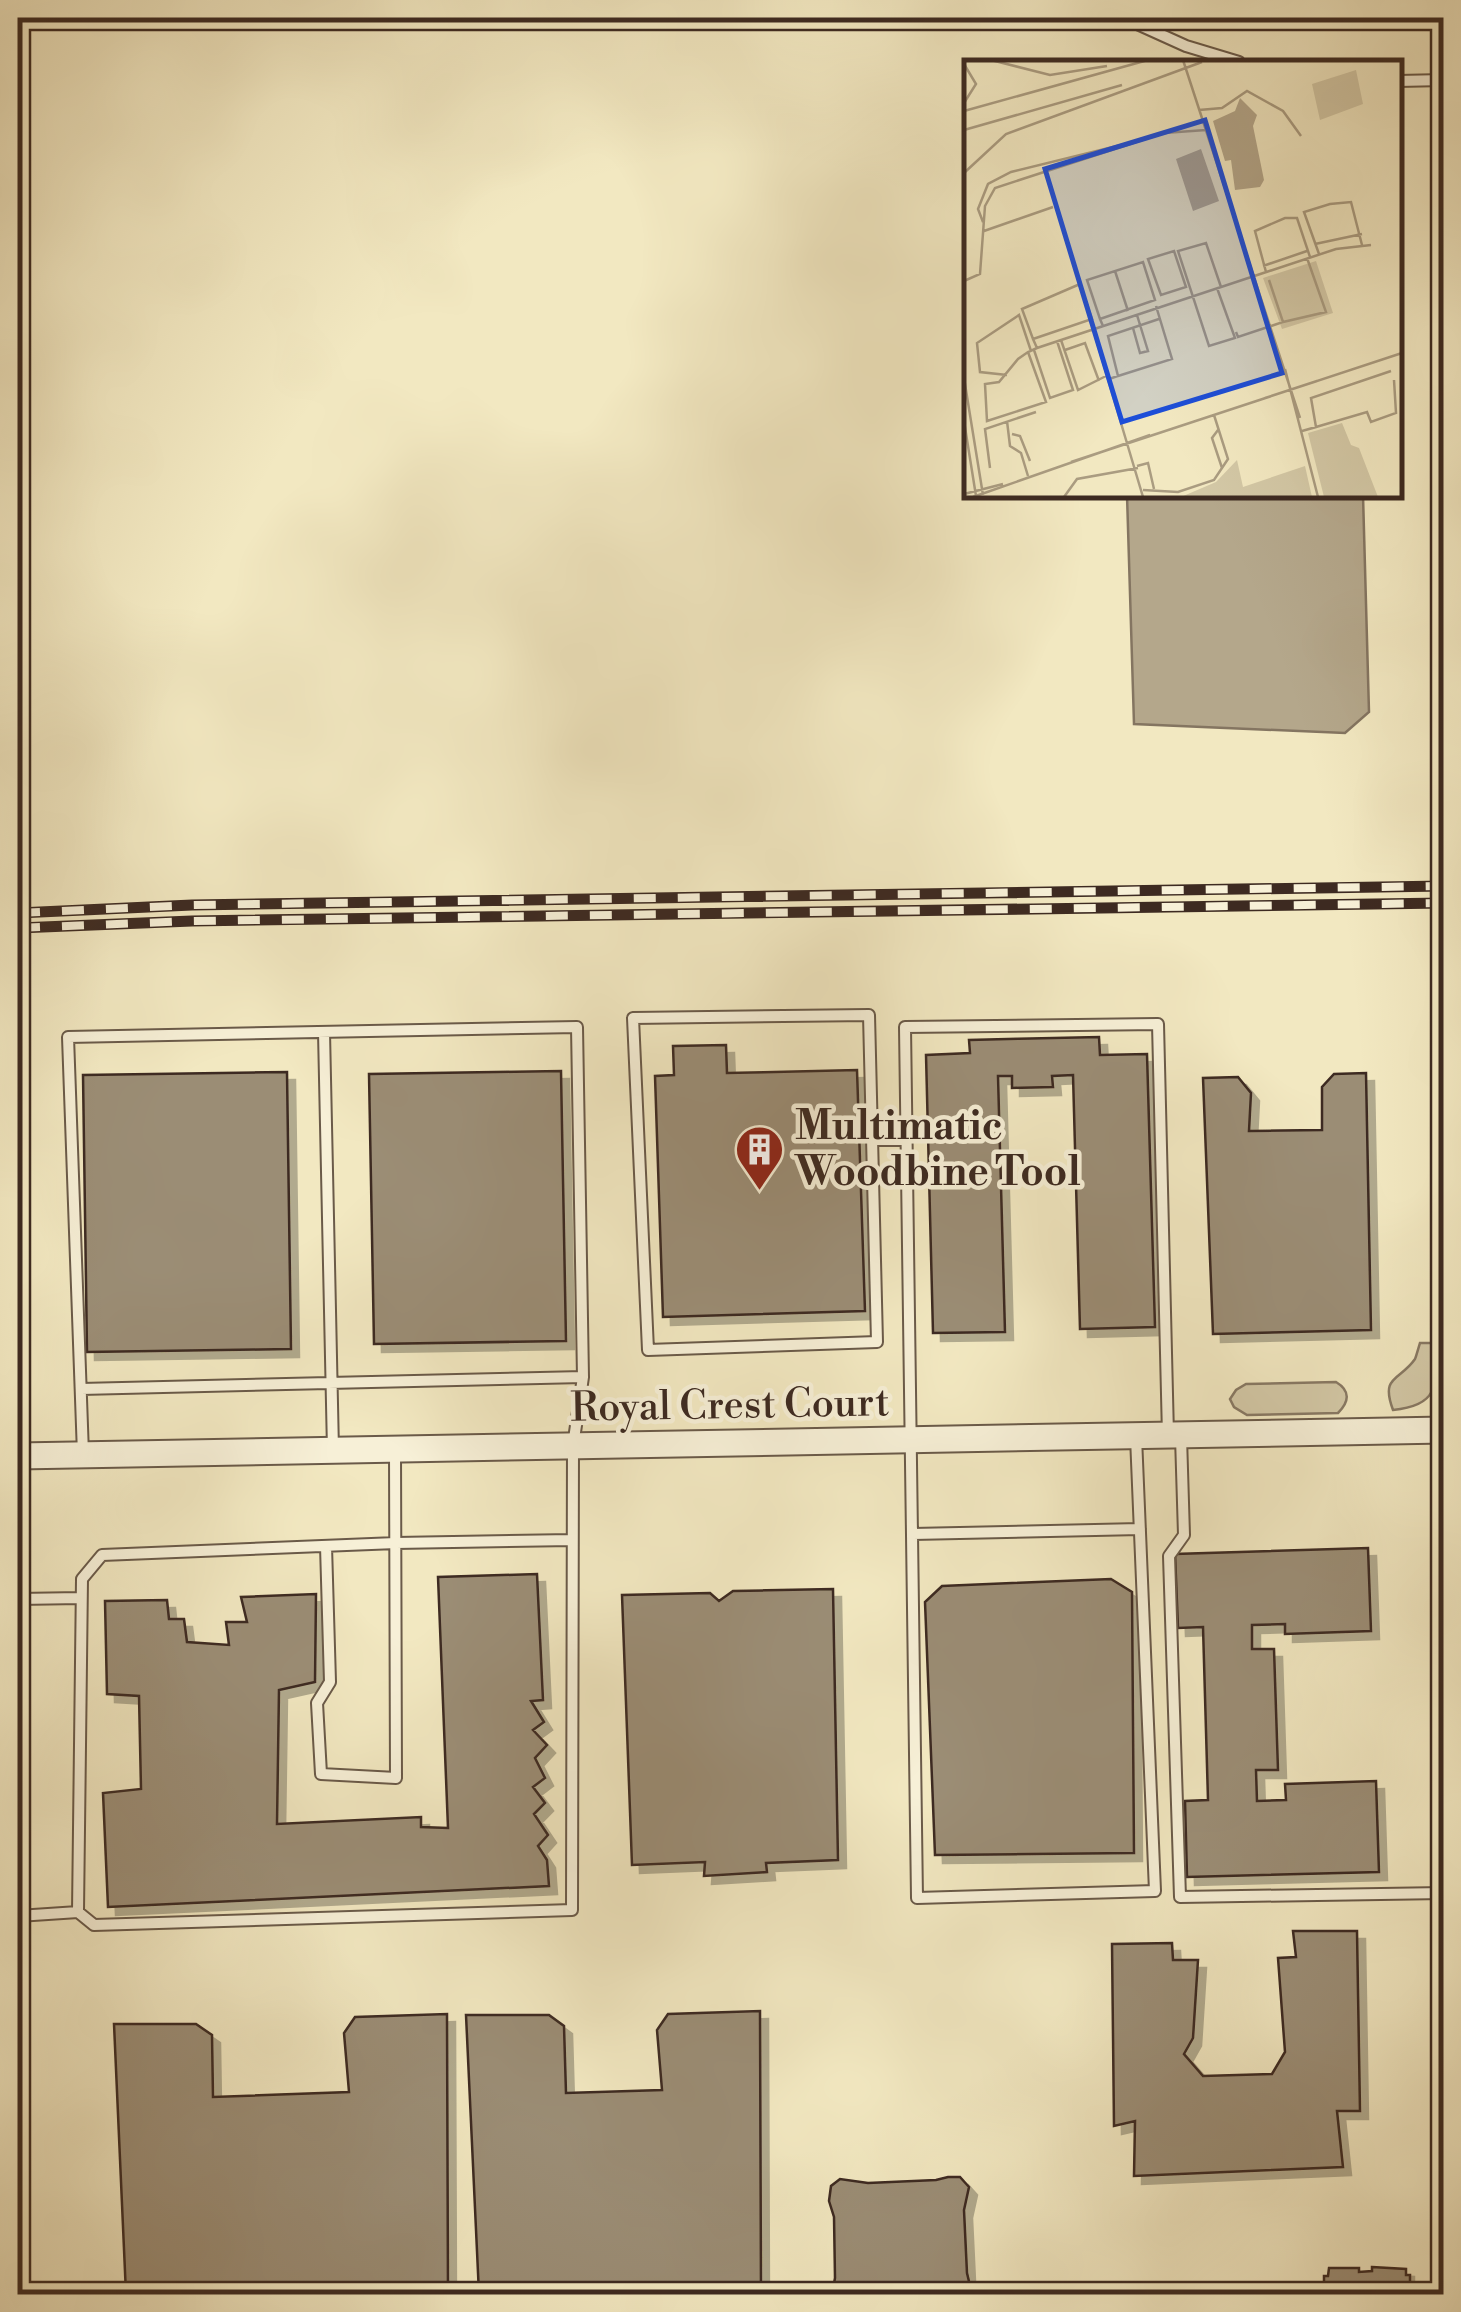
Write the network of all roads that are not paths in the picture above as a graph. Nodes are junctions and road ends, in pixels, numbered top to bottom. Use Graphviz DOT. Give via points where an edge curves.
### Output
graph roads {
  1 [pos="70,18"];
  2 [pos="1124,18"];
  3 [pos="18,19"];
  4 [pos="1232,60"];
  5 [pos="1444,80"];
  6 [pos="1401,82"];
  7 [pos="324,1032"];
  8 [pos="872,1140"];
  9 [pos="907,1140"];
  10 [pos="583,1377"];
  11 [pos="331,1384"];
  12 [pos="81,1389"];
  13 [pos="1444,1430"];
  14 [pos="1174,1436"];
  15 [pos="1136,1437"];
  16 [pos="912,1440"];
  17 [pos="573,1446"];
  18 [pos="395,1449"];
  19 [pos="333,1450"];
  20 [pos="83,1454"];
  21 [pos="18,1456"];
  22 [pos="1140,1529"];
  23 [pos="913,1534"];
  24 [pos="572,1540"];
  25 [pos="396,1544"];
  26 [pos="326,1546"];
  27 [pos="18,1598"];
  28 [pos="82,1598"];
  29 [pos="1444,1893"];
  30 [pos="78,1912"];
  31 [pos="18,1916"];
  1 -- 3 [label="lane"];
  2 -- 4 [label="lane"];
  5 -- 6 [label="lane"];
  7 -- 10 [label="lane" via="577,1027"];
  7 -- 11 [label="lane"];
  7 -- 12 [label="lane" via="68,1037"];
  8 -- 8 [label="lane" via="878,1342 648,1350 633,1018 869,1015"];
  8 -- 9 [label="lane"];
  9 -- 14 [label="lane" via="905,1027 1158,1024"];
  9 -- 16 [label="lane"];
  10 -- 11 [label="lane"];
  10 -- 17 [label="lane"];
  11 -- 12 [label="lane"];
  11 -- 19 [label="lane"];
  12 -- 20 [label="lane"];
  13 -- 14 [label="street, Royal Crest Court"];
  14 -- 15 [label="street, Royal Crest Court"];
  14 -- 29 [label="lane" via="1184,1535 1168,1556 1180,1897"];
  15 -- 16 [label="street, Royal Crest Court"];
  15 -- 22 [label="lane"];
  16 -- 17 [label="street, Royal Crest Court"];
  16 -- 23 [label="lane"];
  17 -- 18 [label="street, Royal Crest Court"];
  17 -- 24 [label="lane"];
  18 -- 19 [label="street, Royal Crest Court"];
  18 -- 25 [label="lane"];
  19 -- 20 [label="street, Royal Crest Court"];
  20 -- 21 [label="street, Royal Crest Court"];
  22 -- 23 [label="lane"];
  22 -- 23 [label="lane" via="1155,1891 917,1898"];
  24 -- 25 [label="lane"];
  24 -- 30 [label="lane" via="572,1910 94,1925"];
  25 -- 26 [label="lane"];
  25 -- 26 [label="lane" via="396,1778 321,1774 317,1702 330,1682"];
  26 -- 28 [label="lane" via="102,1555 82,1578"];
  27 -- 28 [label="lane"];
  28 -- 30 [label="lane"];
  30 -- 31 [label="lane"];
}
